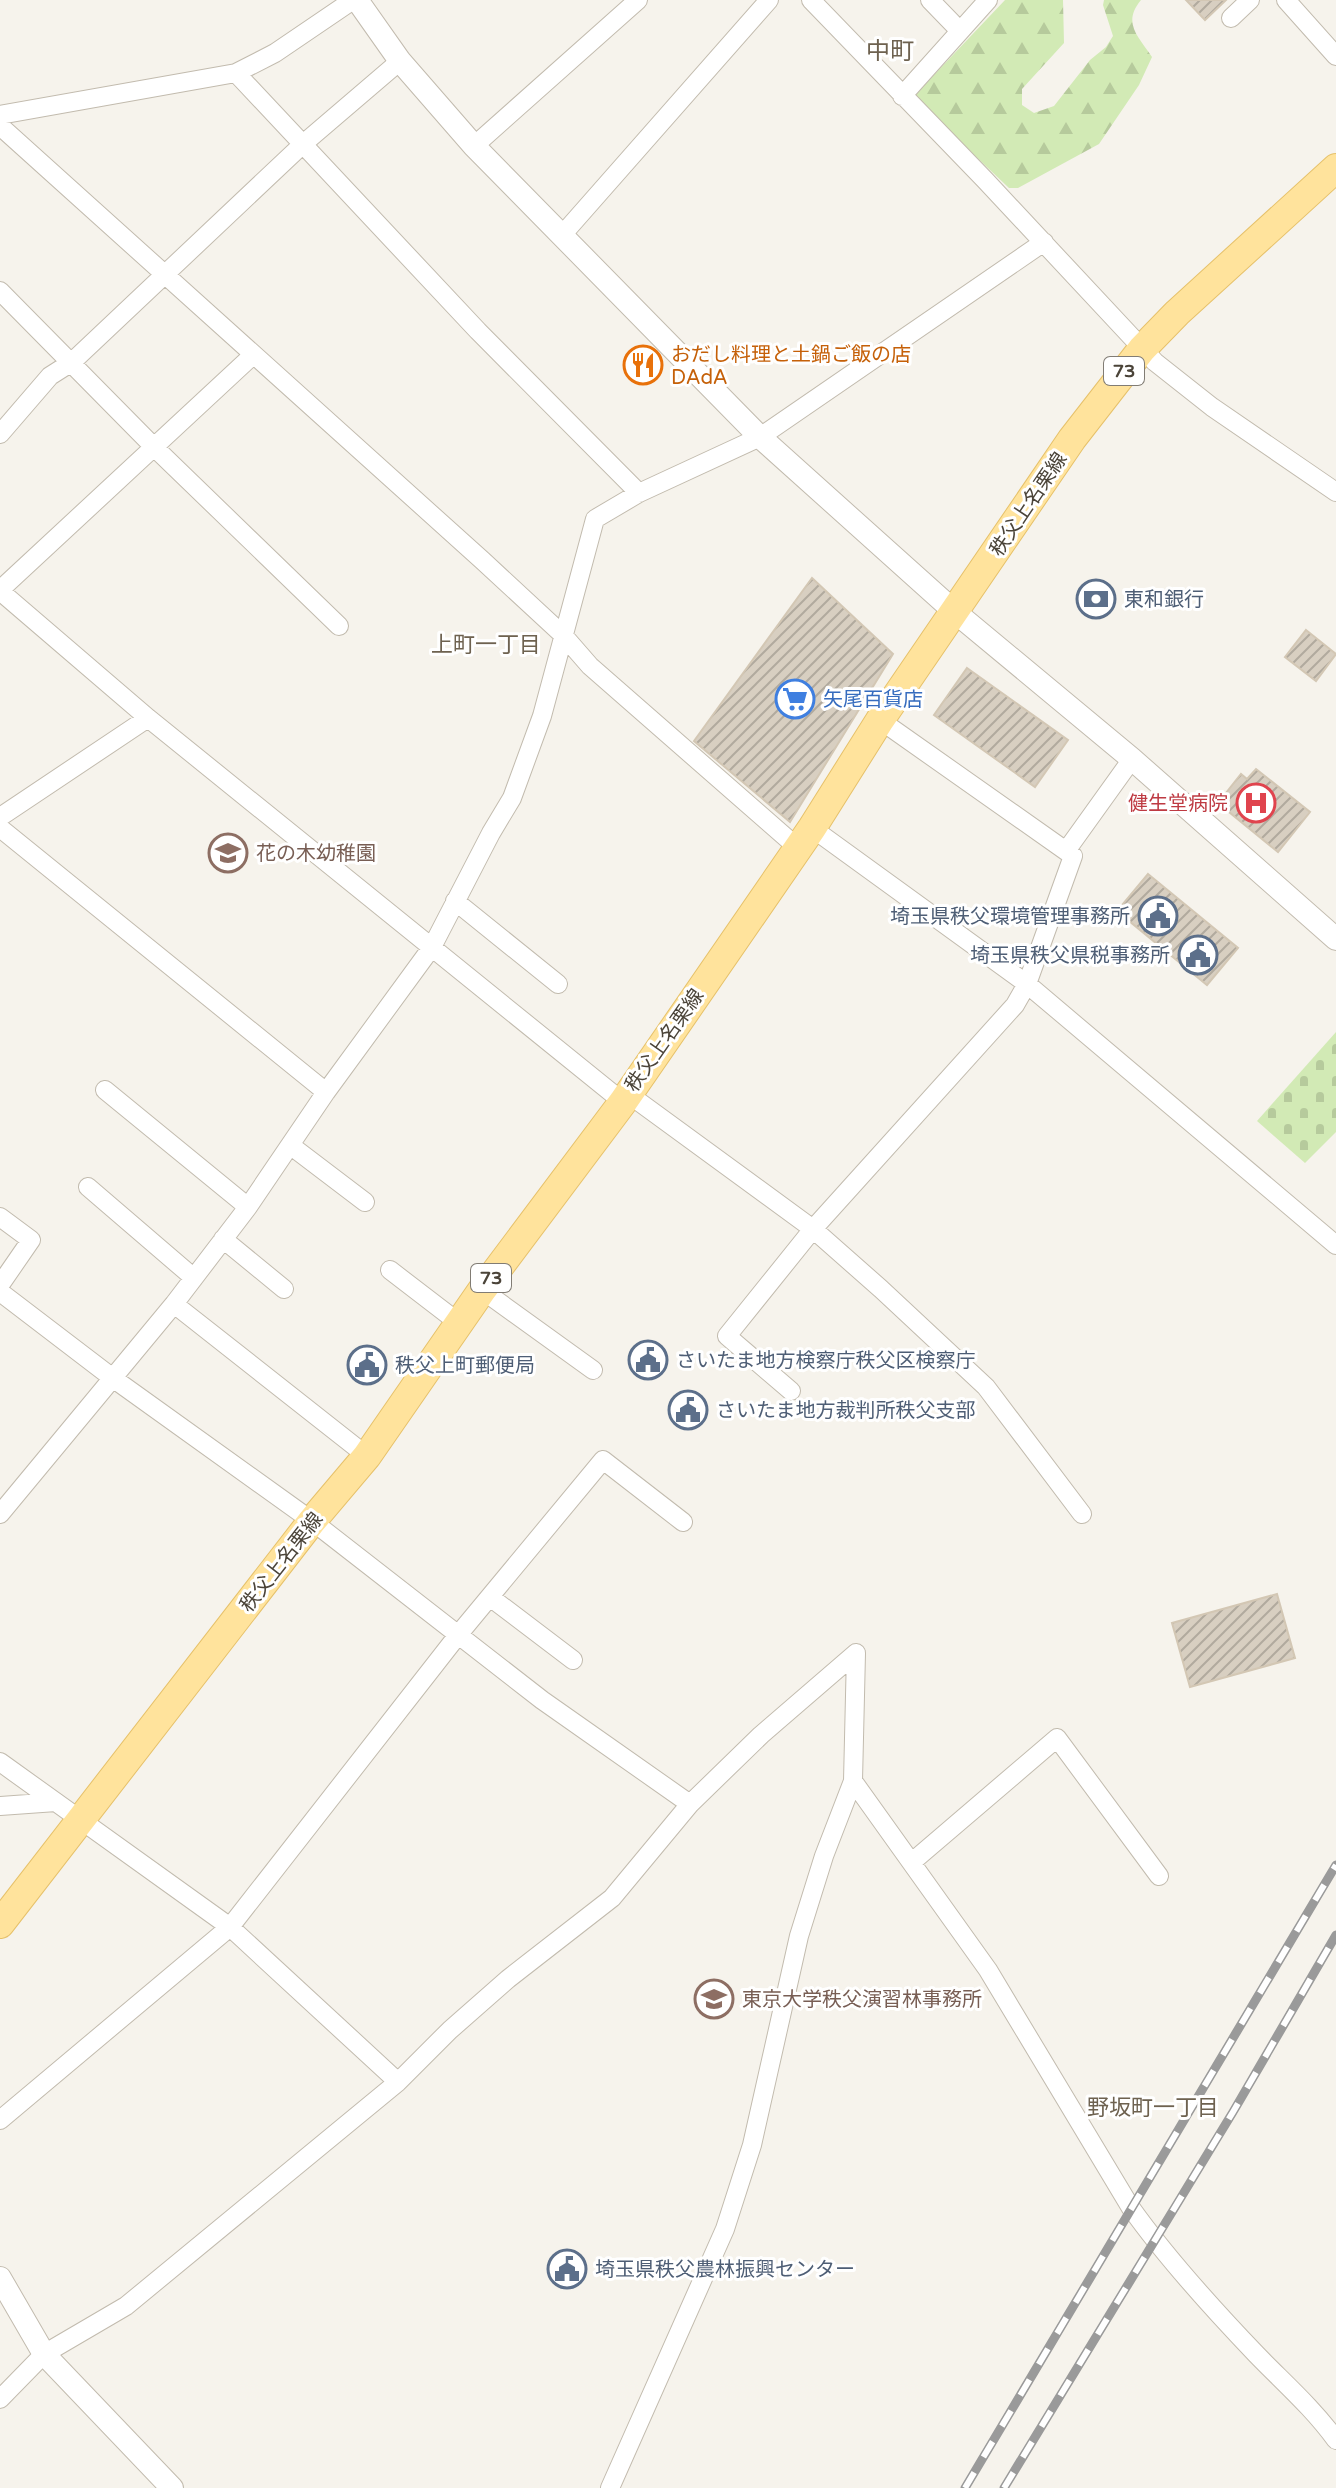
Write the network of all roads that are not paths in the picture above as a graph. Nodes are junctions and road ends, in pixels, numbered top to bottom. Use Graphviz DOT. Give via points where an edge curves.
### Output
graph roads {
  1 [pos="355,0"];
  2 [pos="638,0"];
  3 [pos="769,0"];
  4 [pos="811,0"];
  5 [pos="930,0"];
  6 [pos="988,0"];
  7 [pos="1250,0"];
  8 [pos="1286,0"];
  9 [pos="1231,18"];
  10 [pos="960,31"];
  11 [pos="1336,56"];
  12 [pos="400,61"];
  13 [pos="236,73"];
  14 [pos="902,96"];
  15 [pos="0,115"];
  16 [pos="0,126"];
  17 [pos="303,144"];
  18 [pos="474,146"];
  19 [pos="1336,168"];
  20 [pos="563,234"];
  21 [pos="1044,242"];
  22 [pos="164,274"];
  23 [pos="0,291"];
  24 [pos="1142,349"];
  25 [pos="253,355"];
  26 [pos="72,362"];
  27 [pos="0,434"];
  28 [pos="760,437"];
  29 [pos="153,446"];
  30 [pos="1336,492"];
  31 [pos="639,493"];
  32 [pos="0,590"];
  33 [pos="955,612"];
  34 [pos="339,626"];
  35 [pos="563,635"];
  36 [pos="148,718"];
  37 [pos="880,720"];
  38 [pos="1132,759"];
  39 [pos="0,817"];
  40 [pos="0,828"];
  41 [pos="805,838"];
  42 [pos="1066,851"];
  43 [pos="455,901"];
  44 [pos="1336,939"];
  45 [pos="432,947"];
  46 [pos="558,984"];
  47 [pos="1027,984"];
  48 [pos="105,1090"];
  49 [pos="326,1092"];
  50 [pos="625,1098"];
  51 [pos="290,1145"];
  52 [pos="88,1187"];
  53 [pos="365,1202"];
  54 [pos="248,1207"];
  55 [pos="0,1217"];
  56 [pos="813,1229"];
  57 [pos="223,1239"];
  58 [pos="1336,1245"];
  59 [pos="390,1270"];
  60 [pos="194,1278"];
  61 [pos="0,1285"];
  62 [pos="284,1289"];
  63 [pos="482,1290"];
  64 [pos="0,1292"];
  65 [pos="174,1304"];
  66 [pos="459,1323"];
  67 [pos="593,1370"];
  68 [pos="114,1379"];
  69 [pos="791,1391"];
  70 [pos="367,1456"];
  71 [pos="0,1514"];
  72 [pos="1082,1514"];
  73 [pos="312,1521"];
  74 [pos="683,1522"];
  75 [pos="490,1597"];
  76 [pos="458,1635"];
  77 [pos="573,1660"];
  78 [pos="0,1762"];
  79 [pos="853,1781"];
  80 [pos="56,1802"];
  81 [pos="690,1804"];
  82 [pos="0,1806"];
  83 [pos="81,1821"];
  84 [pos="912,1862"];
  85 [pos="1159,1876"];
  86 [pos="0,1924"];
  87 [pos="230,1927"];
  88 [pos="398,2082"];
  89 [pos="0,2120"];
  90 [pos="0,2278"];
  91 [pos="44,2354"];
  92 [pos="0,2399"];
  93 [pos="1336,2440"];
  94 [pos="172,2488"];
  95 [pos="610,2488"];
  1 -- 12 [label="street"];
  1 -- 13 [label="street"];
  2 -- 18 [label="street"];
  3 -- 20 [label="street"];
  4 -- 14 [label="street"];
  5 -- 10 [label="street"];
  6 -- 10 [label="street"];
  7 -- 9 [label="street"];
  8 -- 11 [label="street"];
  10 -- 14 [label="street"];
  12 -- 17 [label="street"];
  12 -- 18 [label="street"];
  13 -- 15 [label="street"];
  13 -- 17 [label="street"];
  14 -- 21 [label="street"];
  16 -- 22 [label="street"];
  17 -- 22 [label="street"];
  17 -- 31 [label="street"];
  18 -- 20 [label="street"];
  19 -- 24 [label="main road, 秩父上名栗線 / 73"];
  20 -- 28 [label="street"];
  21 -- 24 [label="street"];
  21 -- 28 [label="street"];
  22 -- 25 [label="street"];
  22 -- 26 [label="street"];
  23 -- 26 [label="street"];
  24 -- 30 [label="street" via="1212,407"];
  24 -- 33 [label="main road, 秩父上名栗線 / 73" via="1072,439"];
  25 -- 29 [label="street"];
  25 -- 35 [label="street"];
  26 -- 27 [label="street" via="50,376"];
  26 -- 29 [label="street"];
  28 -- 31 [label="street"];
  28 -- 33 [label="street"];
  29 -- 32 [label="street"];
  29 -- 34 [label="street"];
  31 -- 35 [label="street" via="595,519"];
  32 -- 36 [label="street"];
  33 -- 37 [label="main road, 秩父上名栗線 / 73"];
  33 -- 38 [label="street"];
  35 -- 41 [label="street" via="590,666"];
  35 -- 43 [label="street" via="542,716 512,798"];
  36 -- 39 [label="street"];
  36 -- 45 [label="street"];
  37 -- 41 [label="main road, 秩父上名栗線 / 73"];
  37 -- 42 [label="street"];
  38 -- 42 [label="street"];
  38 -- 44 [label="street"];
  40 -- 49 [label="street"];
  41 -- 47 [label="street"];
  41 -- 50 [label="main road, 秩父上名栗線 / 73"];
  42 -- 47 [label="street" via="1073,856"];
  43 -- 45 [label="street"];
  43 -- 46 [label="street"];
  45 -- 49 [label="street"];
  45 -- 50 [label="street"];
  47 -- 56 [label="street" via="1015,1005"];
  47 -- 58 [label="street"];
  48 -- 54 [label="street"];
  49 -- 51 [label="street"];
  50 -- 56 [label="street"];
  50 -- 63 [label="main road, 秩父上名栗線 / 73"];
  51 -- 53 [label="street"];
  51 -- 54 [label="street"];
  52 -- 60 [label="street"];
  54 -- 57 [label="street"];
  55 -- 61 [label="street" via="31,1240"];
  56 -- 69 [label="street" via="727,1336"];
  56 -- 72 [label="street" via="986,1387"];
  57 -- 60 [label="street"];
  57 -- 62 [label="street"];
  59 -- 66 [label="street"];
  60 -- 65 [label="street"];
  63 -- 66 [label="main road, 秩父上名栗線 / 73"];
  63 -- 67 [label="street"];
  64 -- 68 [label="street"];
  65 -- 68 [label="street"];
  65 -- 70 [label="street"];
  66 -- 70 [label="main road, 秩父上名栗線 / 73"];
  68 -- 71 [label="street"];
  68 -- 73 [label="street"];
  70 -- 73 [label="main road, 秩父上名栗線 / 73"];
  73 -- 76 [label="street"];
  73 -- 83 [label="main road, 秩父上名栗線 / 73"];
  74 -- 75 [label="street" via="603,1460"];
  75 -- 76 [label="street"];
  75 -- 77 [label="street"];
  76 -- 81 [label="street"];
  76 -- 87 [label="street"];
  78 -- 80 [label="street"];
  79 -- 81 [label="street" via="856,1653"];
  79 -- 84 [label="street"];
  79 -- 95 [label="street" via="799,1936 756,2129 725,2229"];
  80 -- 82 [label="street"];
  80 -- 83 [label="street"];
  81 -- 88 [label="street" via="612,1898 508,1979"];
  83 -- 86 [label="main road, 秩父上名栗線 / 73"];
  83 -- 87 [label="street"];
  84 -- 85 [label="street" via="1057,1738"];
  84 -- 93 [label="street" via="988,1970 1153,2238"];
  87 -- 88 [label="street"];
  87 -- 89 [label="street"];
  88 -- 91 [label="street" via="126,2306"];
  90 -- 91 [label="street"];
  91 -- 92 [label="street"];
  91 -- 94 [label="street"];
}
